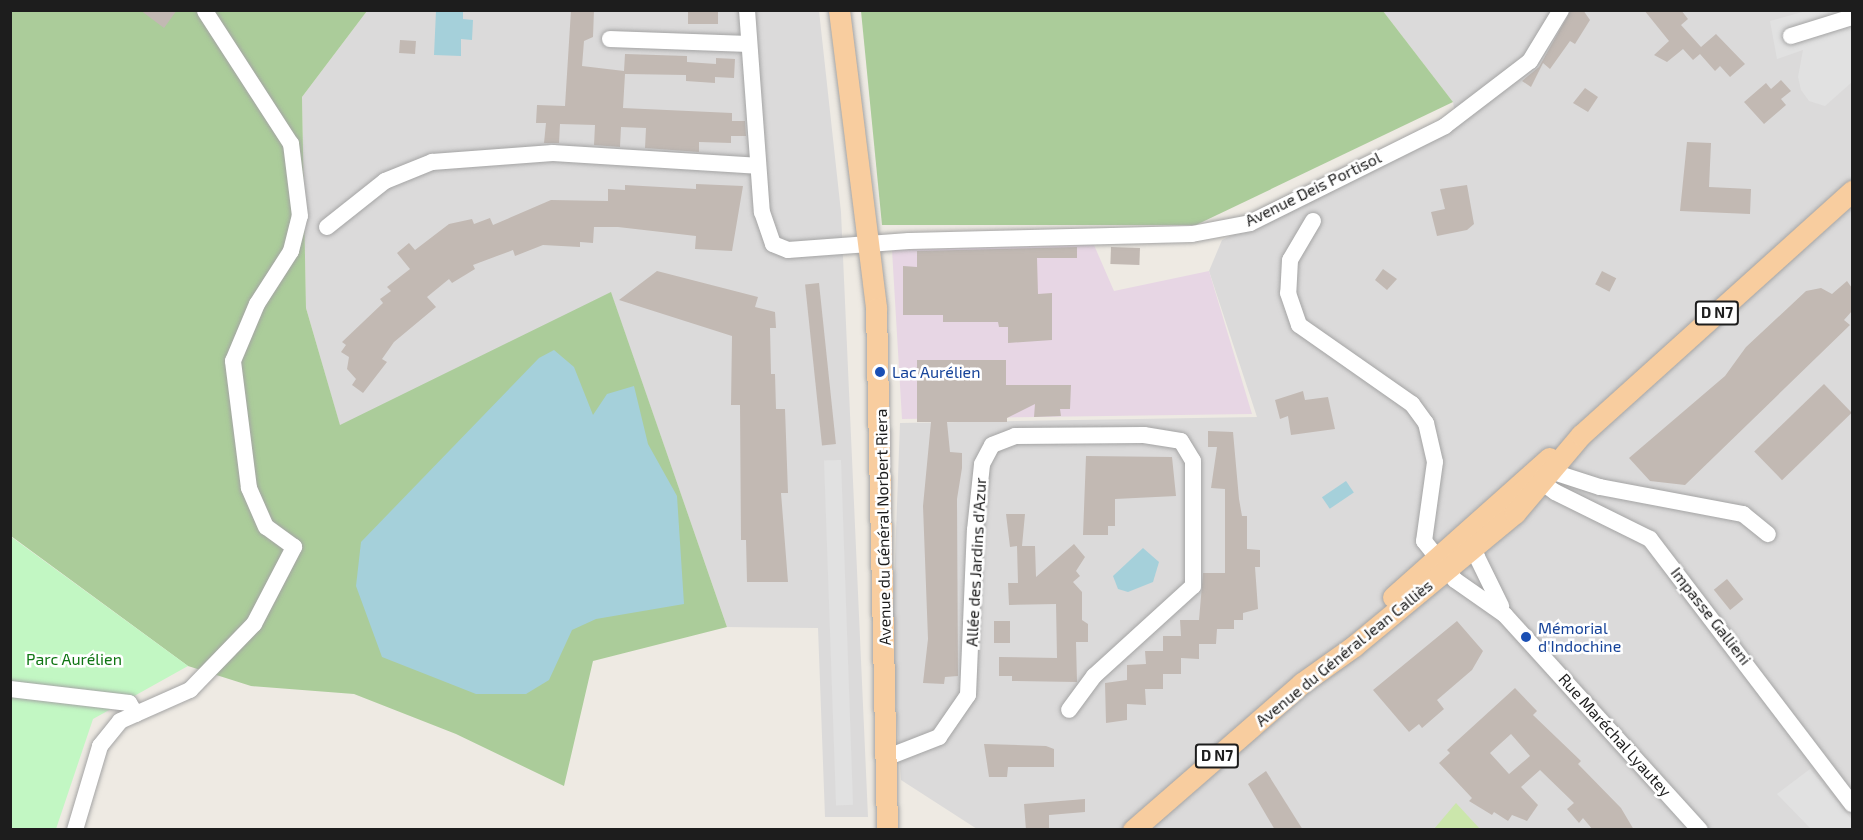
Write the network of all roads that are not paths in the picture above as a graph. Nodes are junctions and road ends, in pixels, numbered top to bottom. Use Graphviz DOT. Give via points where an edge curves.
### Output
graph roads {
  1 [pos="747,10"];
  2 [pos="839,10"];
  3 [pos="1561,10"];
  4 [pos="206,11"];
  5 [pos="1852,17"];
  6 [pos="1791,36"];
  7 [pos="610,39"];
  8 [pos="748,44"];
  9 [pos="757,166"];
  10 [pos="1852,191"];
  11 [pos="1313,221"];
  12 [pos="327,227"];
  13 [pos="866,243"];
  14 [pos="1540,474"];
  15 [pos="1768,534"];
  16 [pos="1464,545"];
  17 [pos="1441,565"];
  18 [pos="1505,615"];
  19 [pos="10,689"];
  20 [pos="1070,710"];
  21 [pos="136,714"];
  22 [pos="888,757"];
  23 [pos="1852,804"];
  24 [pos="75,830"];
  25 [pos="887,830"];
  26 [pos="1133,830"];
  27 [pos="1700,830"];
  1 -- 8 [label="street"];
  2 -- 13 [label="main road, Avenue du Général Norbert Riera"];
  3 -- 13 [label="street, Avenue Deis Portisol" via="1530,61 1445,126 1250,223 1192,234"];
  4 -- 21 [label="street" via="291,144 300,216 291,251 257,304 233,361 249,488 266,527 294,547 254,624 190,690"];
  5 -- 6 [label="street"];
  7 -- 8 [label="street"];
  8 -- 9 [label="street"];
  9 -- 12 [label="street" via="553,153 432,162 385,181"];
  9 -- 13 [label="street, Avenue Deis Portisol" via="765,233 773,244 788,249"];
  10 -- 14 [label="main road, D N7"];
  11 -- 17 [label="street" via="1290,260 1288,292 1299,325 1412,404 1426,423 1435,462 1424,541"];
  13 -- 22 [label="main road, Avenue du Général Norbert Riera" via="879,362"];
  14 -- 15 [label="street" via="1743,514"];
  14 -- 16 [label="main road, D N7"];
  14 -- 23 [label="street, Impasse Gallieni" via="1650,539"];
  16 -- 17 [label="main road, D N7"];
  16 -- 18 [label="street"];
  17 -- 18 [label="street"];
  17 -- 26 [label="main road, Avenue du Général Jean Calliès / D N7"];
  18 -- 27 [label="street, Rue Maréchal Lyautey"];
  19 -- 21 [label="street" via="129,703"];
  20 -- 22 [label="street, Allée des Jardins d'Azur" via="1094,676 1192,586 1193,461 1181,441 1144,435 1015,436 992,445 981,464 968,695 939,737"];
  21 -- 24 [label="street" via="120,721 100,746"];
  22 -- 25 [label="main road, Avenue du Général Norbert Riera"];
}
